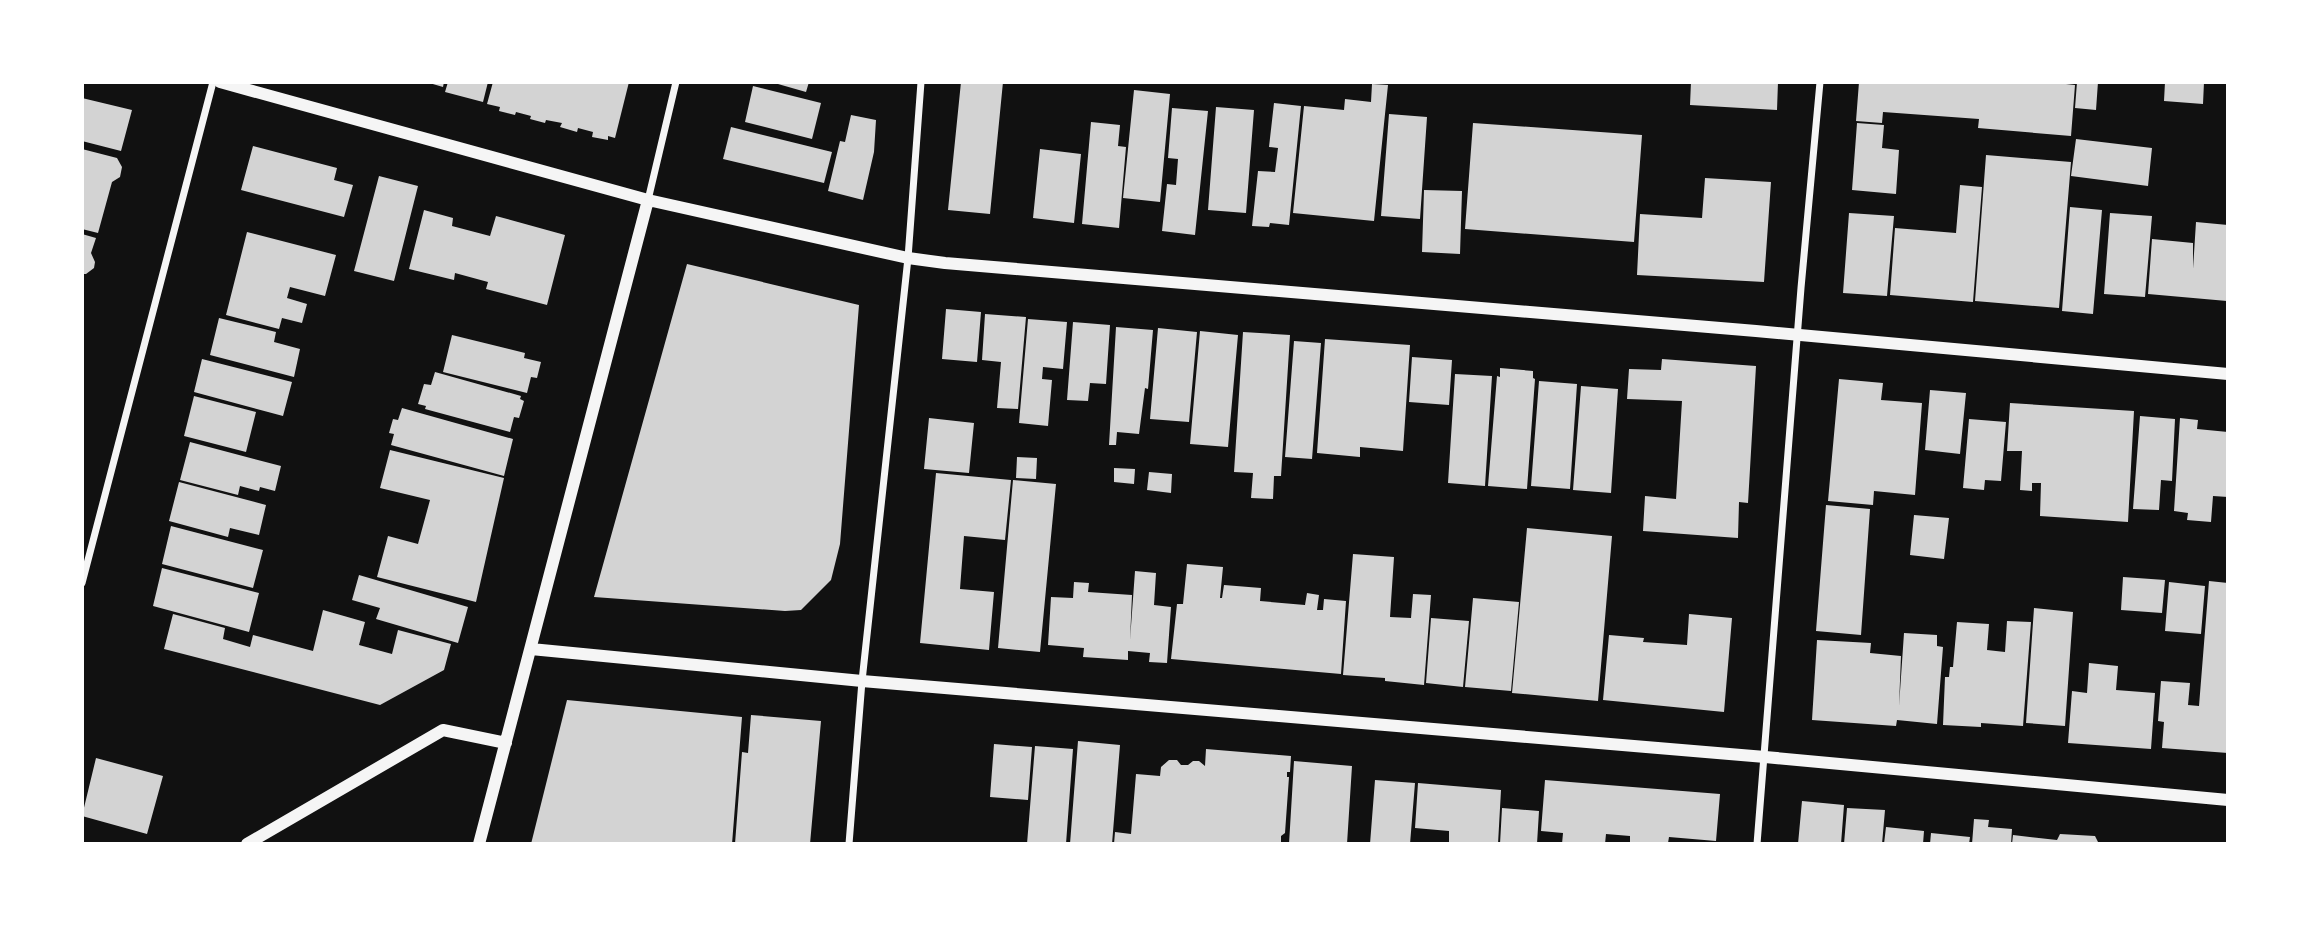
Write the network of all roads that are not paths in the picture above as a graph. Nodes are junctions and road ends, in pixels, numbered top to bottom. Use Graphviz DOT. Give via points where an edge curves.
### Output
graph roads {
  1 [pos="213,82"];
  2 [pos="220,82"];
  3 [pos="676,82"];
  4 [pos="921,82"];
  5 [pos="1820,82"];
  6 [pos="648,200"];
  7 [pos="908,258"];
  8 [pos="1798,335"];
  9 [pos="2228,374"];
  10 [pos="82,583"];
  11 [pos="531,649"];
  12 [pos="862,681"];
  13 [pos="506,743"];
  14 [pos="1765,757"];
  15 [pos="2228,800"];
  16 [pos="247,844"];
  17 [pos="479,844"];
  18 [pos="849,844"];
  19 [pos="1757,844"];
  1 -- 10 [label="street"];
  2 -- 6 [label="street"];
  3 -- 6 [label="street"];
  4 -- 7 [label="street"];
  5 -- 8 [label="street"];
  6 -- 7 [label="street"];
  6 -- 11 [label="street"];
  7 -- 8 [label="street"];
  7 -- 12 [label="street"];
  8 -- 9 [label="street"];
  8 -- 14 [label="street"];
  11 -- 12 [label="street"];
  11 -- 13 [label="street"];
  12 -- 14 [label="street"];
  12 -- 18 [label="street"];
  13 -- 16 [label="street" via="443,730"];
  13 -- 17 [label="street"];
  14 -- 15 [label="street"];
  14 -- 19 [label="street"];
}
